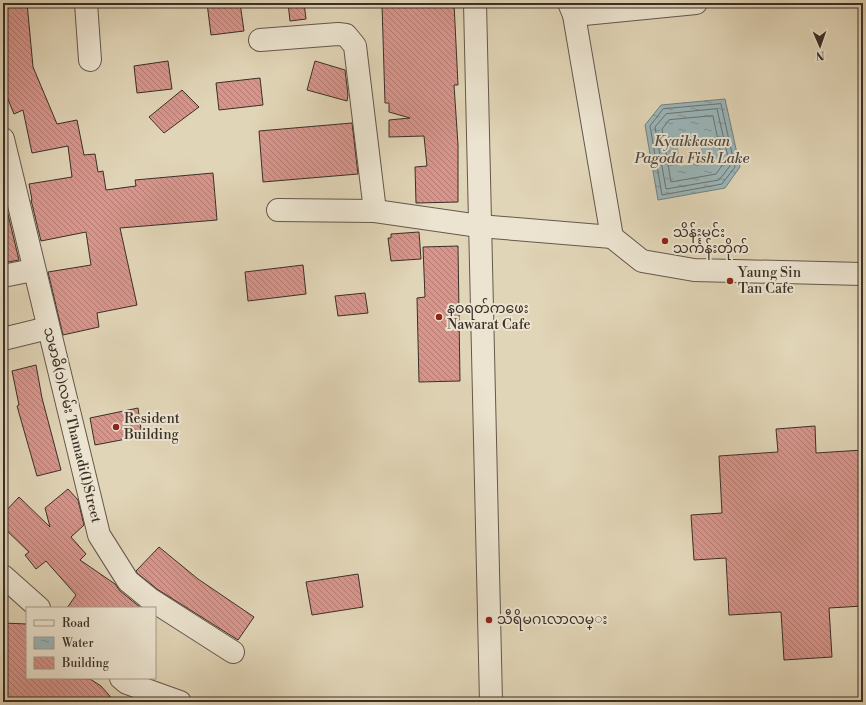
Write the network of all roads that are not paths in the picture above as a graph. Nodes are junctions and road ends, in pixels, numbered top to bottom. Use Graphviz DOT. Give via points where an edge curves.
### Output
graph roads {
  1 [pos="86,3"];
  2 [pos="475,3"];
  3 [pos="696,3"];
  4 [pos="572,9"];
  5 [pos="260,40"];
  6 [pos="90,60"];
  7 [pos="3,139"];
  8 [pos="10,196"];
  9 [pos="278,210"];
  10 [pos="375,211"];
  11 [pos="479,226"];
  12 [pos="612,237"];
  13 [pos="33,270"];
  14 [pos="863,274"];
  15 [pos="3,276"];
  16 [pos="48,328"];
  17 [pos="3,339"];
  18 [pos="3,576"];
  19 [pos="38,607"];
  20 [pos="233,652"];
  21 [pos="125,688"];
  22 [pos="180,702"];
  23 [pos="491,702"];
  1 -- 6 [label="street"];
  2 -- 11 [label="street"];
  3 -- 4 [label="street"];
  4 -- 12 [label="street"];
  5 -- 10 [label="street" via="338,34 346,36 355,46"];
  7 -- 8 [label="street, သမာဓိ(၁)လမ်း Thamadi(1)Street"];
  8 -- 13 [label="street, သမာဓိ(၁)လမ်း Thamadi(1)Street"];
  9 -- 10 [label="street"];
  10 -- 11 [label="street"];
  11 -- 12 [label="street"];
  11 -- 23 [label="street"];
  12 -- 14 [label="street" via="642,262 694,270"];
  13 -- 15 [label="street"];
  13 -- 16 [label="street, သမာဓိ(၁)လမ်း Thamadi(1)Street"];
  16 -- 17 [label="street"];
  16 -- 20 [label="street, သမာဓိ(၁)လမ်း Thamadi(1)Street" via="99,535 128,580 150,599"];
  18 -- 19 [label="street"];
  21 -- 22 [label="street"];
}
